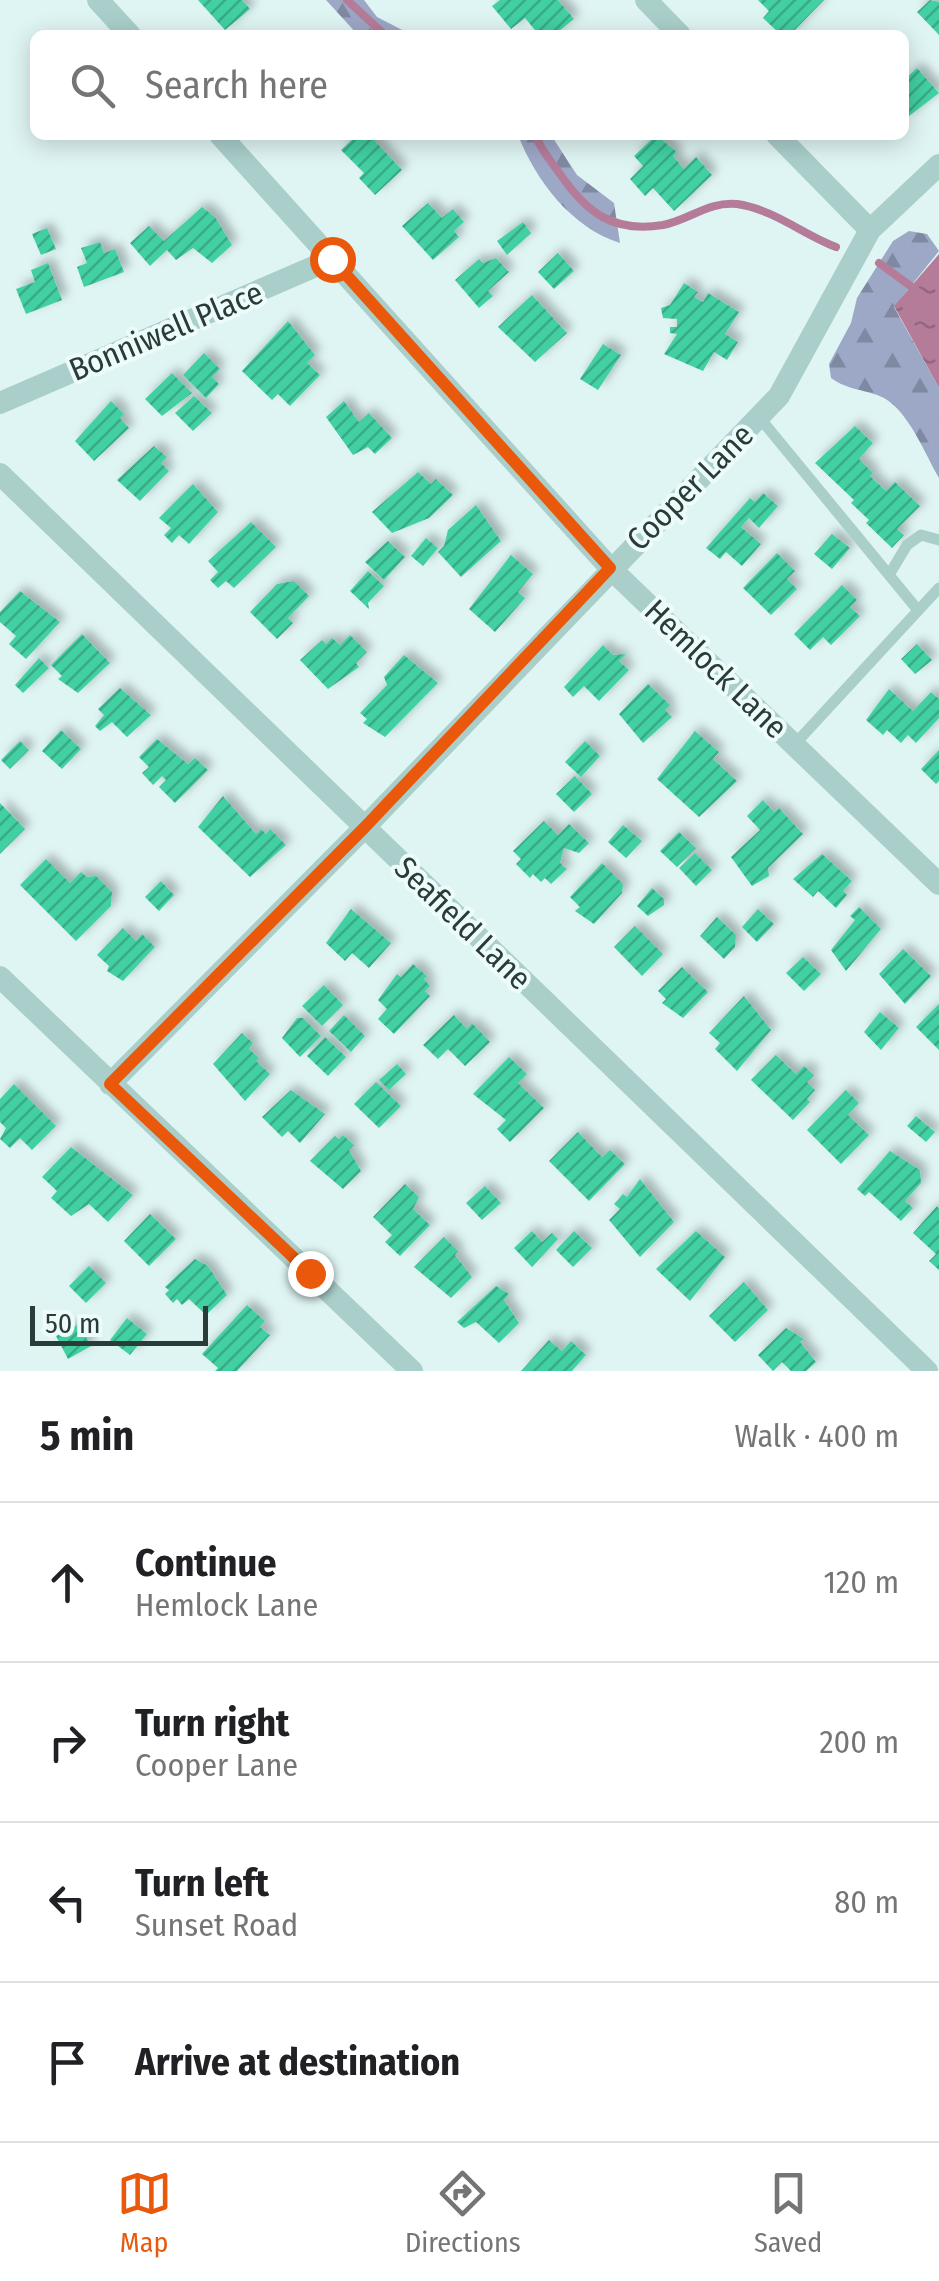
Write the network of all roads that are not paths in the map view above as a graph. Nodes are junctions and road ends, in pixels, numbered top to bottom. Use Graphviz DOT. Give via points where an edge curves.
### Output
graph roads {
  1 [pos="98,0"];
  2 [pos="646,0"];
  3 [pos="125,30"];
  4 [pos="675,30"];
  5 [pos="225,140"];
  6 [pos="782,140"];
  7 [pos="939,165"];
  8 [pos="870,230"];
  9 [pos="332,259"];
  10 [pos="0,403"];
  11 [pos="758,417"];
  12 [pos="0,474"];
  13 [pos="939,540"];
  14 [pos="610,568"];
  15 [pos="889,574"];
  16 [pos="939,588"];
  17 [pos="918,609"];
  18 [pos="794,744"];
  19 [pos="365,827"];
  20 [pos="939,884"];
  21 [pos="0,976"];
  22 [pos="110,1084"];
  23 [pos="412,1371"];
  24 [pos="928,1371"];
  1 -- 3 [label="street"];
  2 -- 4 [label="street"];
  5 -- 9 [label="street, Hemlock Lane"];
  6 -- 8 [label="street"];
  7 -- 8 [label="street, Cooper Lane"];
  8 -- 11 [label="street, Cooper Lane" via="779,396"];
  9 -- 10 [label="street, Bonniwell Place"];
  9 -- 14 [label="street, Hemlock Lane"];
  11 -- 14 [label="street, Cooper Lane"];
  11 -- 15 [label="lane"];
  12 -- 19 [label="street, Seafield Lane"];
  13 -- 15 [label="lane" via="921,535"];
  14 -- 18 [label="street, Hemlock Lane"];
  14 -- 19 [label="street, Cooper Lane"];
  15 -- 17 [label="lane"];
  16 -- 17 [label="lane"];
  17 -- 18 [label="lane"];
  18 -- 20 [label="street, Hemlock Lane"];
  19 -- 22 [label="street, Cooper Lane"];
  19 -- 24 [label="street, Seafield Lane"];
  21 -- 22 [label="street"];
  22 -- 23 [label="street"];
}
